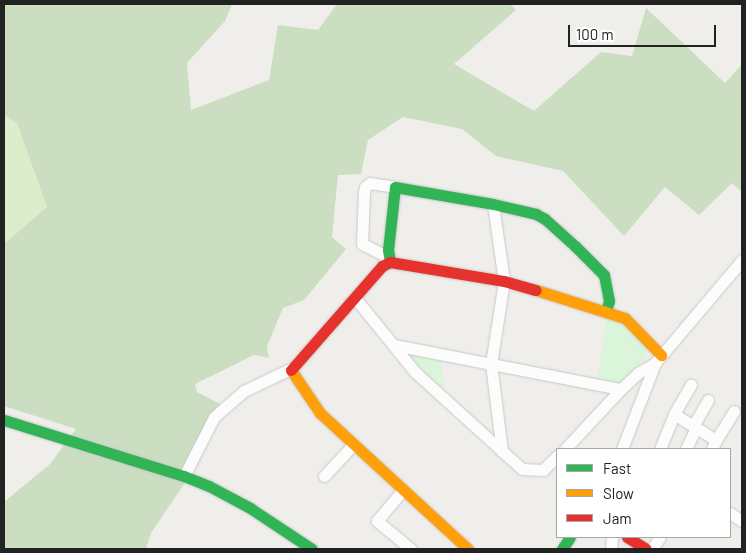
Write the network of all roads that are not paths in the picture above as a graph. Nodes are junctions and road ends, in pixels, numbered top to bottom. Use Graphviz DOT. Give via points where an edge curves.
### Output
graph roads {
  1 [pos="395,187"];
  2 [pos="493,204"];
  3 [pos="742,260"];
  4 [pos="390,262"];
  5 [pos="504,281"];
  6 [pos="354,298"];
  7 [pos="606,311"];
  8 [pos="394,345"];
  9 [pos="658,359"];
  10 [pos="491,364"];
  11 [pos="290,369"];
  12 [pos="691,384"];
  13 [pos="621,389"];
  14 [pos="708,400"];
  15 [pos="734,411"];
  16 [pos="674,414"];
  17 [pos="4,420"];
  18 [pos="694,427"];
  19 [pos="353,445"];
  20 [pos="714,445"];
  21 [pos="566,448"];
  22 [pos="622,448"];
  23 [pos="660,448"];
  24 [pos="686,448"];
  25 [pos="502,451"];
  26 [pos="556,457"];
  27 [pos="184,476"];
  28 [pos="324,476"];
  29 [pos="402,491"];
  30 [pos="731,514"];
  31 [pos="742,521"];
  32 [pos="569,538"];
  33 [pos="659,538"];
  34 [pos="312,549"];
  35 [pos="411,549"];
  36 [pos="467,549"];
  37 [pos="562,549"];
  38 [pos="652,549"];
  1 -- 2 [label="street"];
  1 -- 4 [label="street" via="388,250"];
  1 -- 4 [label="street" via="370,183 365,186 362,244"];
  2 -- 5 [label="street"];
  2 -- 7 [label="street" via="536,214 575,246 604,275 609,300"];
  3 -- 9 [label="street"];
  4 -- 5 [label="street"];
  4 -- 6 [label="street" via="382,266"];
  5 -- 7 [label="street"];
  5 -- 10 [label="street"];
  6 -- 8 [label="street"];
  6 -- 11 [label="street"];
  7 -- 9 [label="street" via="625,318"];
  8 -- 10 [label="street"];
  8 -- 25 [label="street" via="415,372"];
  9 -- 13 [label="street"];
  9 -- 22 [label="street"];
  10 -- 13 [label="street"];
  10 -- 25 [label="street"];
  11 -- 19 [label="street" via="320,413"];
  11 -- 27 [label="street" via="244,392 214,417"];
  12 -- 16 [label="street"];
  13 -- 21 [label="street"];
  14 -- 18 [label="street"];
  15 -- 20 [label="street"];
  16 -- 18 [label="street"];
  16 -- 23 [label="street"];
  17 -- 27 [label="street"];
  18 -- 20 [label="street"];
  18 -- 24 [label="street"];
  19 -- 28 [label="street"];
  19 -- 29 [label="street"];
  25 -- 26 [label="street" via="522,469 543,470"];
  27 -- 34 [label="street" via="250,508"];
  29 -- 35 [label="street" via="378,521"];
  29 -- 36 [label="street"];
  30 -- 31 [label="street"];
  32 -- 37 [label="street"];
  33 -- 38 [label="street"];
}
